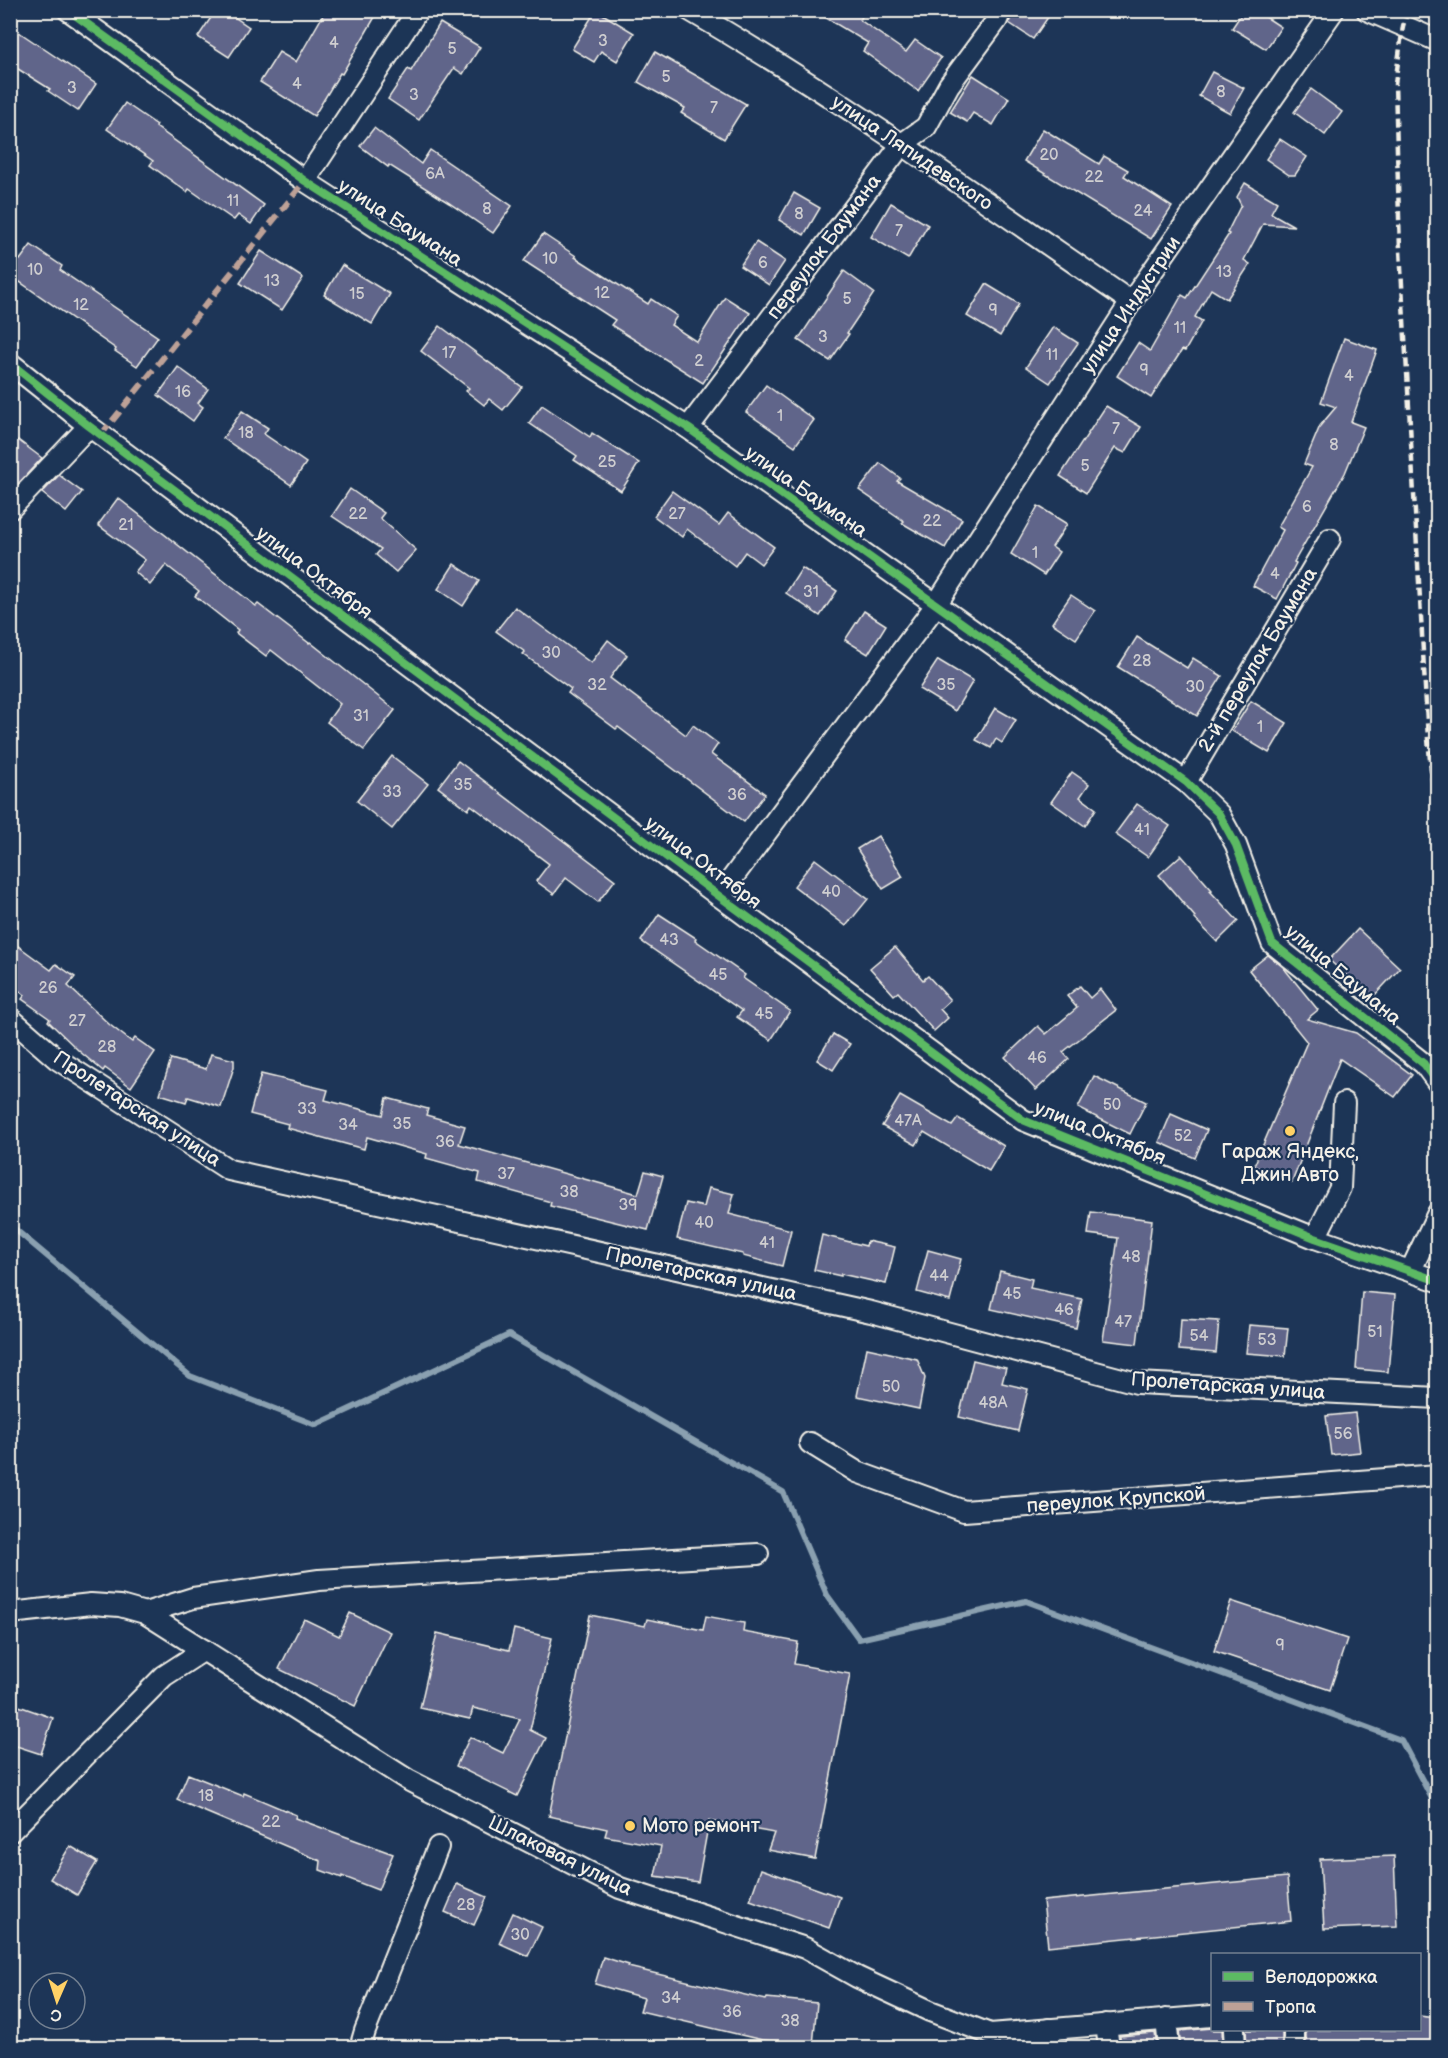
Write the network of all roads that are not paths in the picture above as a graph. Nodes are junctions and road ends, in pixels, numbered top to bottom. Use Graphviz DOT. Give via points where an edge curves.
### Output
graph roads {
  1 [pos="68,10"];
  2 [pos="418,10"];
  3 [pos="689,10"];
  4 [pos="1001,10"];
  5 [pos="1334,10"];
  6 [pos="1366,10"];
  7 [pos="1437,41"];
  8 [pos="902,144"];
  9 [pos="305,181"];
  10 [pos="1131,302"];
  11 [pos="10,363"];
  12 [pos="88,426"];
  13 [pos="688,428"];
  14 [pos="10,509"];
  15 [pos="1330,539"];
  16 [pos="936,604"];
  17 [pos="1186,782"];
  18 [pos="719,896"];
  19 [pos="10,1018"];
  20 [pos="1437,1083"];
  21 [pos="1344,1103"];
  22 [pos="1437,1213"];
  23 [pos="1315,1238"];
  24 [pos="1411,1270"];
  25 [pos="1437,1281"];
  26 [pos="1437,1398"];
  27 [pos="810,1443"];
  28 [pos="1437,1461"];
  29 [pos="1430,1475"];
  30 [pos="758,1554"];
  31 [pos="10,1612"];
  32 [pos="145,1613"];
  33 [pos="204,1650"];
  34 [pos="10,1832"];
  35 [pos="438,1847"];
  36 [pos="1211,2016"];
  37 [pos="1166,2019"];
  38 [pos="1106,2024"];
  39 [pos="1234,2031"];
  40 [pos="1294,2031"];
  41 [pos="1050,2038"];
  42 [pos="990,2041"];
  43 [pos="360,2048"];
  44 [pos="1109,2048"];
  45 [pos="1169,2048"];
  46 [pos="1235,2048"];
  47 [pos="1294,2048"];
  1 -- 9 [label="street, улица Баумана"];
  2 -- 9 [label="street"];
  3 -- 8 [label="street, улица Ляпидевского"];
  4 -- 8 [label="street, переулок Баумана" via="948,85 926,127"];
  5 -- 10 [label="street, улица Индустрии"];
  6 -- 7 [label="street"];
  8 -- 10 [label="street, улица Ляпидевского"];
  8 -- 13 [label="street, переулок Баумана"];
  9 -- 13 [label="street, улица Баумана"];
  10 -- 16 [label="street, улица Индустрии"];
  11 -- 12 [label="street, улица Октября"];
  12 -- 14 [label="street"];
  12 -- 18 [label="street, улица Октября"];
  13 -- 16 [label="street, улица Баумана"];
  15 -- 17 [label="street, 2-й переулок Баумана"];
  16 -- 17 [label="street, улица Баумана"];
  16 -- 18 [label="street, улица Индустрии"];
  17 -- 20 [label="street, улица Баумана" via="1219,814 1272,943 1424,1064"];
  18 -- 23 [label="street, улица Октября" via="1023,1120"];
  19 -- 26 [label="street, Пролетарская улица" via="57,1059 229,1170 871,1312 1137,1383"];
  21 -- 23 [label="street" via="1340,1188"];
  22 -- 24 [label="street"];
  23 -- 24 [label="street, улица Октября"];
  24 -- 25 [label="street, улица Октября"];
  27 -- 29 [label="street, переулок Крупской" via="857,1472 964,1511"];
  28 -- 29 [label="street"];
  30 -- 32 [label="street" via="319,1580 193,1598"];
  31 -- 32 [label="street, Шлаковая улица" via="91,1604"];
  32 -- 33 [label="street, Шлаковая улица"];
  33 -- 34 [label="street" via="164,1676"];
  33 -- 42 [label="street, Шлаковая улица" via="408,1780 620,1887 805,1948"];
  35 -- 43 [label="street"];
  36 -- 37 [label="street, Шлаковая улица"];
  37 -- 38 [label="street, Шлаковая улица"];
  37 -- 45 [label="street"];
  38 -- 41 [label="street, Шлаковая улица"];
  38 -- 44 [label="street"];
  39 -- 46 [label="street"];
  40 -- 47 [label="street"];
  41 -- 42 [label="street, Шлаковая улица"];
}
